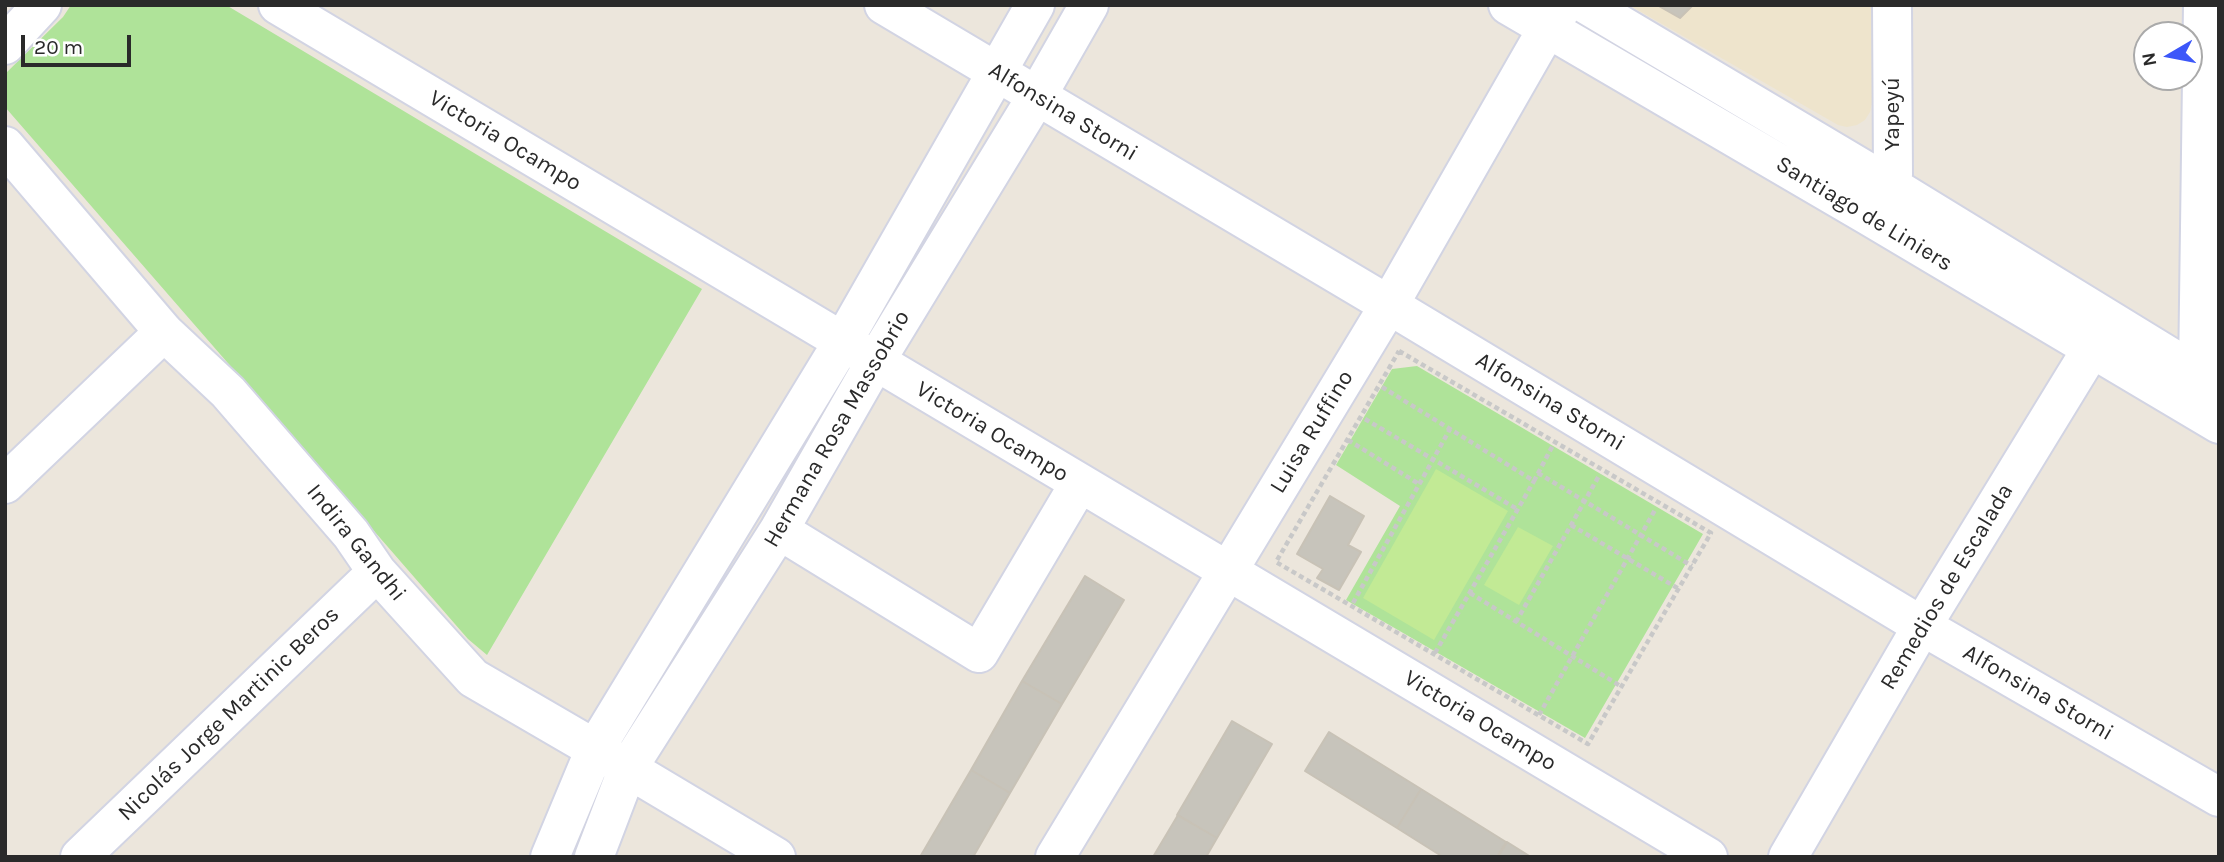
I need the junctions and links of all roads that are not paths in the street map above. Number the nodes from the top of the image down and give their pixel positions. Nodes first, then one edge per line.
1 (42, 5) edge
2 (278, 5) edge
3 (884, 5) edge
4 (1035, 5) edge
5 (1089, 5) edge
6 (1508, 5) edge
7 (1587, 5) edge
8 (1892, 5) edge
9 (2203, 5) edge
10 (1555, 17) edge
11 (5, 46) edge
12 (996, 72) junction
13 (1037, 96) junction
14 (5, 146) edge
15 (1878, 200) junction
16 (1388, 305) junction
17 (164, 332) junction
18 (2100, 334) junction
19 (842, 343) junction
20 (875, 362) junction
21 (2204, 384) edge
22 (2219, 424) edge
23 (5, 484) edge
24 (1079, 484) junction
25 (779, 530) junction
26 (377, 572) junction
27 (1228, 572) junction
28 (1922, 626) junction
29 (595, 749) junction
30 (628, 768) junction
31 (2219, 797) edge
32 (80, 857) edge
33 (550, 857) edge
34 (594, 857) edge
35 (776, 857) edge
36 (1055, 857) edge
37 (1708, 857) edge
38 (1788, 857) edge

1 - 11 street
2 - 19 street, Victoria Ocampo
3 - 12 street, Alfonsina Storni
4 - 12 street, Hermana Rosa Massobrio
5 - 13 street, Hermana Rosa Massobrio
6 - 10 street, Santiago de Liniers
7 - 15 street, Santiago de Liniers
8 - 15 street, Yapeyú
9 - 21 street
10 - 15 street, Santiago de Liniers
10 - 16 street, Luisa Ruffino
12 - 13 street, Alfonsina Storni
12 - 19 street, Hermana Rosa Massobrio
13 - 16 street, Alfonsina Storni
13 - 20 street, Hermana Rosa Massobrio
14 - 17 street, Indira Gandhi
15 - 18 street, Santiago de Liniers
16 - 27 street, Luisa Ruffino
16 - 28 street, Alfonsina Storni
17 - 23 street
17 - 26 street, Indira Gandhi
18 - 21 street, Santiago de Liniers
18 - 28 street, Remedios de Escalada
19 - 20 street, Victoria Ocampo
19 - 29 street, Hermana Rosa Massobrio
20 - 24 street, Victoria Ocampo
20 - 25 street, Hermana Rosa Massobrio
21 - 22 street, Santiago de Liniers
24 - 25 street
24 - 27 street, Victoria Ocampo
25 - 30 street, Hermana Rosa Massobrio
26 - 29 street, Indira Gandhi
26 - 32 street, Nicolás Jorge Martinic Beros
27 - 36 street, Luisa Ruffino
27 - 37 street, Victoria Ocampo
28 - 31 street, Alfonsina Storni
28 - 38 street, Remedios de Escalada
29 - 30 street, Indira Gandhi
29 - 33 street, Hermana Rosa Massobrio
30 - 34 street, Hermana Rosa Massobrio
30 - 35 street, Indira Gandhi

